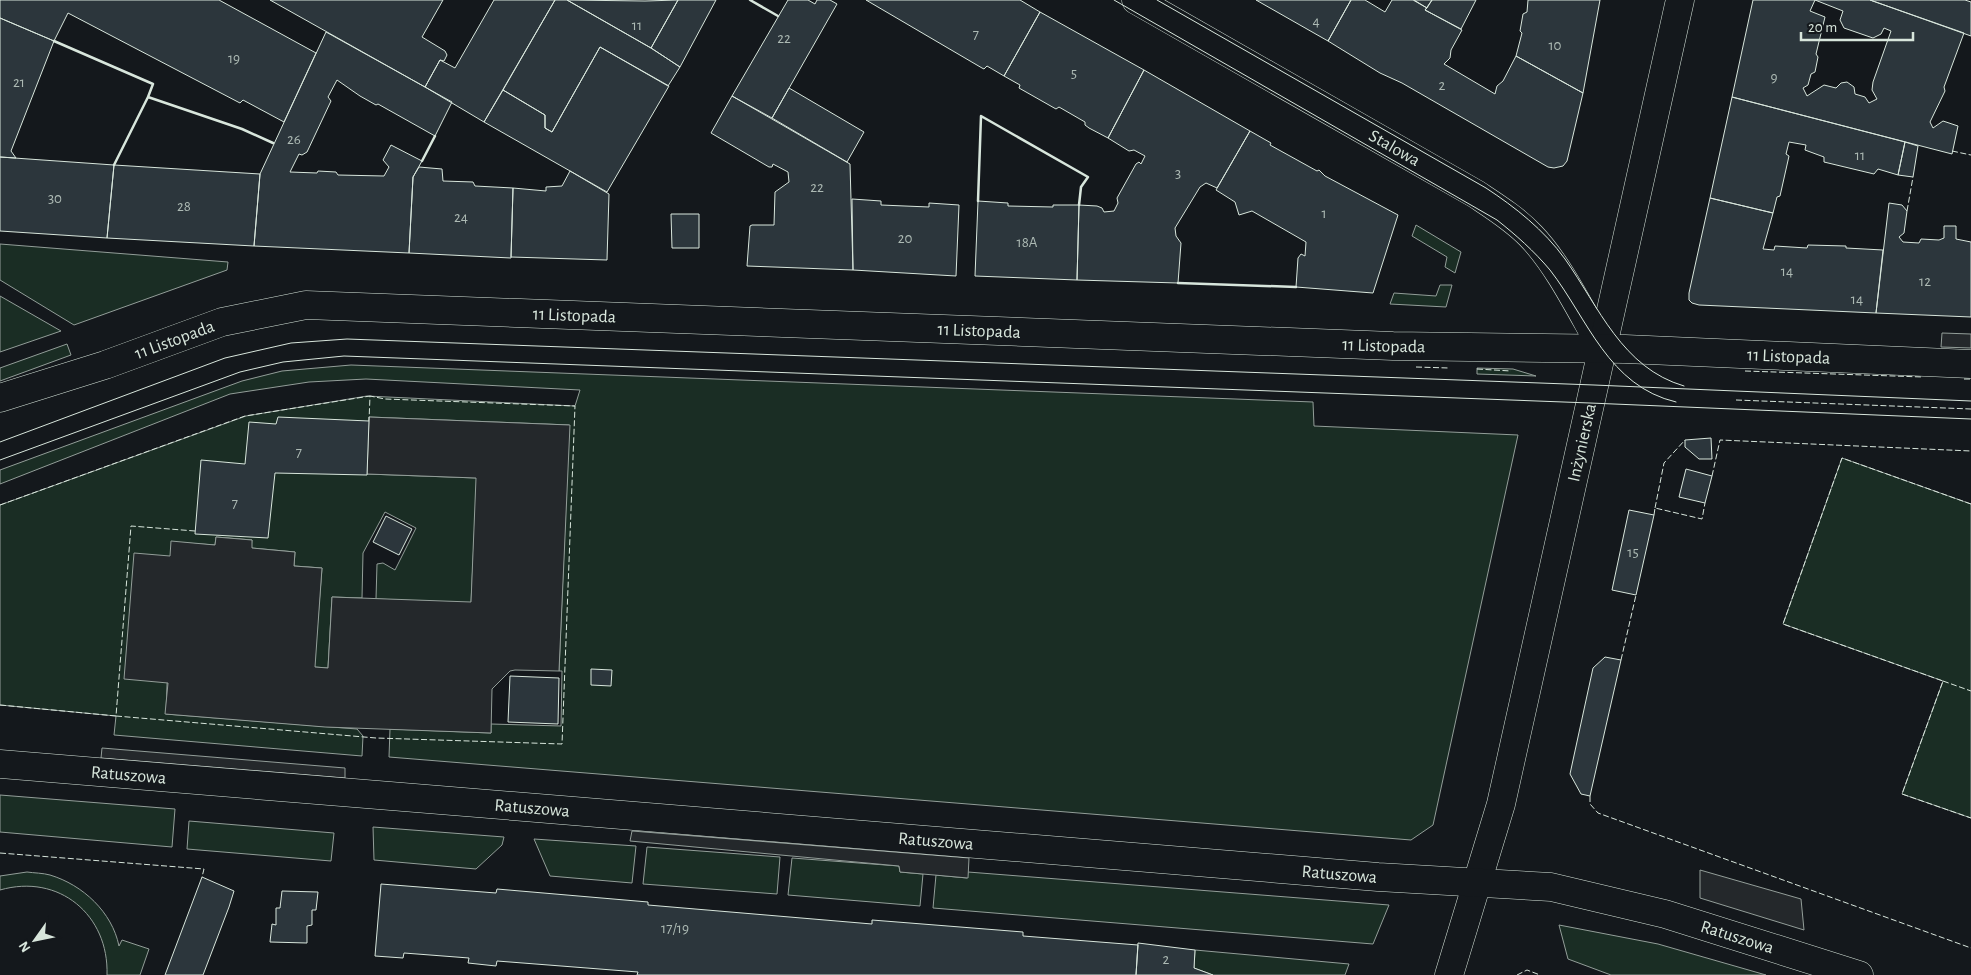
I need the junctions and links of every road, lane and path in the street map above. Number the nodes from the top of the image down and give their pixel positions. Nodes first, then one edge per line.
1 (1136, 0) edge
2 (1680, 0) edge
3 (1603, 348) junction
4 (1971, 364) edge
5 (0, 398) edge
6 (0, 764) edge
7 (1478, 883) junction
8 (1449, 975) edge
9 (1859, 975) edge

1 - 3 street, Stalowa
2 - 3 street, Inżynierska
3 - 4 street, 11 Listopada
3 - 5 street, 11 Listopada
3 - 7 street, Inżynierska
6 - 7 street, Ratuszowa
7 - 8 street, Inżynierska
7 - 9 street, Ratuszowa

